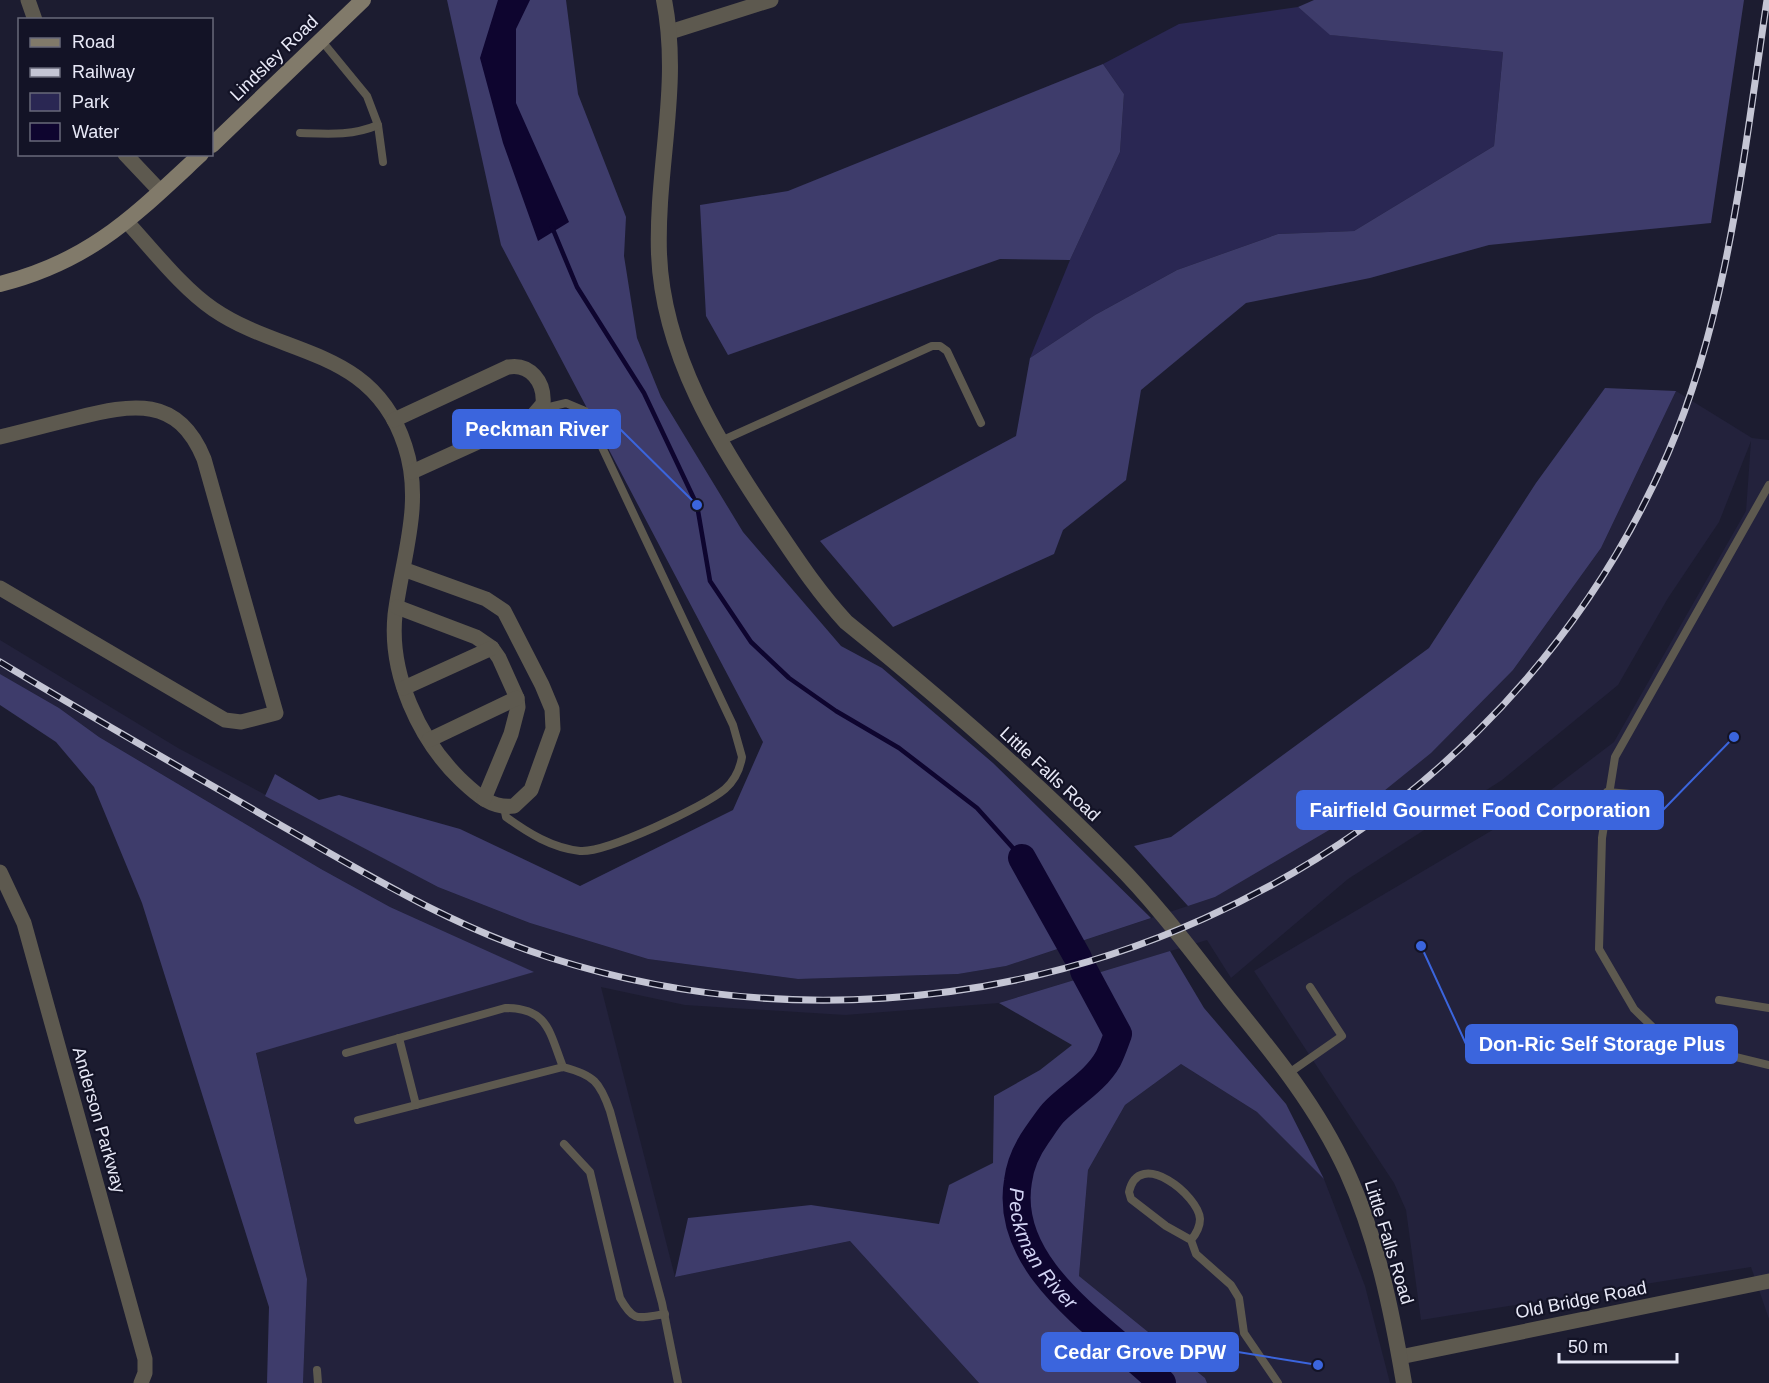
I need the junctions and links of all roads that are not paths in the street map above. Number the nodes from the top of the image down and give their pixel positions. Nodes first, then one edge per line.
1 (28, 0) edge
2 (363, 0) edge
3 (664, 0) edge
4 (771, 0) edge
5 (34, 18) edge
6 (670, 32) junction
7 (321, 40) junction
8 (378, 125) junction
9 (300, 132) dead end
10 (213, 144) edge
11 (127, 156) edge
12 (199, 156) edge
13 (383, 162) dead end
14 (160, 191) junction
15 (127, 222) junction
16 (0, 284) edge
17 (541, 409) junction
18 (394, 420) junction
19 (981, 423) dead end
20 (0, 437) edge
21 (720, 442) junction
22 (412, 472) junction
23 (1769, 485) edge
24 (403, 569) junction
25 (0, 588) edge
26 (397, 607) junction
27 (492, 648) junction
28 (404, 688) junction
29 (517, 698) junction
30 (429, 740) junction
31 (1607, 792) junction
32 (1654, 796) dead end
33 (484, 799) junction
34 (504, 807) junction
35 (0, 872) edge
36 (1310, 987) dead end
37 (1719, 1000) dead end
38 (1769, 1008) edge
39 (399, 1038) junction
40 (346, 1053) dead end
41 (1769, 1065) edge
42 (563, 1067) junction
43 (1289, 1073) junction
44 (416, 1105) junction
45 (358, 1120) dead end
46 (564, 1144) dead end
47 (1191, 1240) junction
48 (1769, 1281) edge
49 (664, 1314) junction
50 (1400, 1357) junction
51 (317, 1370) dead end
52 (141, 1383) edge
53 (318, 1383) edge
54 (678, 1383) edge
55 (1278, 1383) edge
56 (1404, 1383) edge

1 - 5 street
2 - 7 main road, Lindsley Road
3 - 6 street, Little Falls Road
4 - 6 street
6 - 21 street, Little Falls Road
7 - 8 lane
7 - 10 main road, Lindsley Road
8 - 9 lane
8 - 13 lane
11 - 14 street
12 - 14 main road
14 - 15 main road
15 - 16 main road
15 - 18 street
17 - 18 street
17 - 22 street
17 - 34 lane
18 - 22 street
19 - 21 lane
20 - 25 street
21 - 43 street, Little Falls Road
22 - 24 street
23 - 31 lane
24 - 26 street
24 - 34 street
26 - 27 street
26 - 28 street
27 - 28 street
27 - 29 street
28 - 30 street
29 - 30 street
29 - 33 street
30 - 33 street
31 - 32 lane
31 - 41 lane
33 - 34 street
35 - 52 street, Anderson Parkway
36 - 43 lane
37 - 38 lane
39 - 40 lane
39 - 42 lane
39 - 44 lane
42 - 44 lane
42 - 49 lane
43 - 50 street, Little Falls Road
44 - 45 lane
46 - 49 lane
47 - 47 lane
47 - 55 lane
48 - 50 street, Old Bridge Road
49 - 54 lane
50 - 56 street, Little Falls Road
51 - 53 lane

